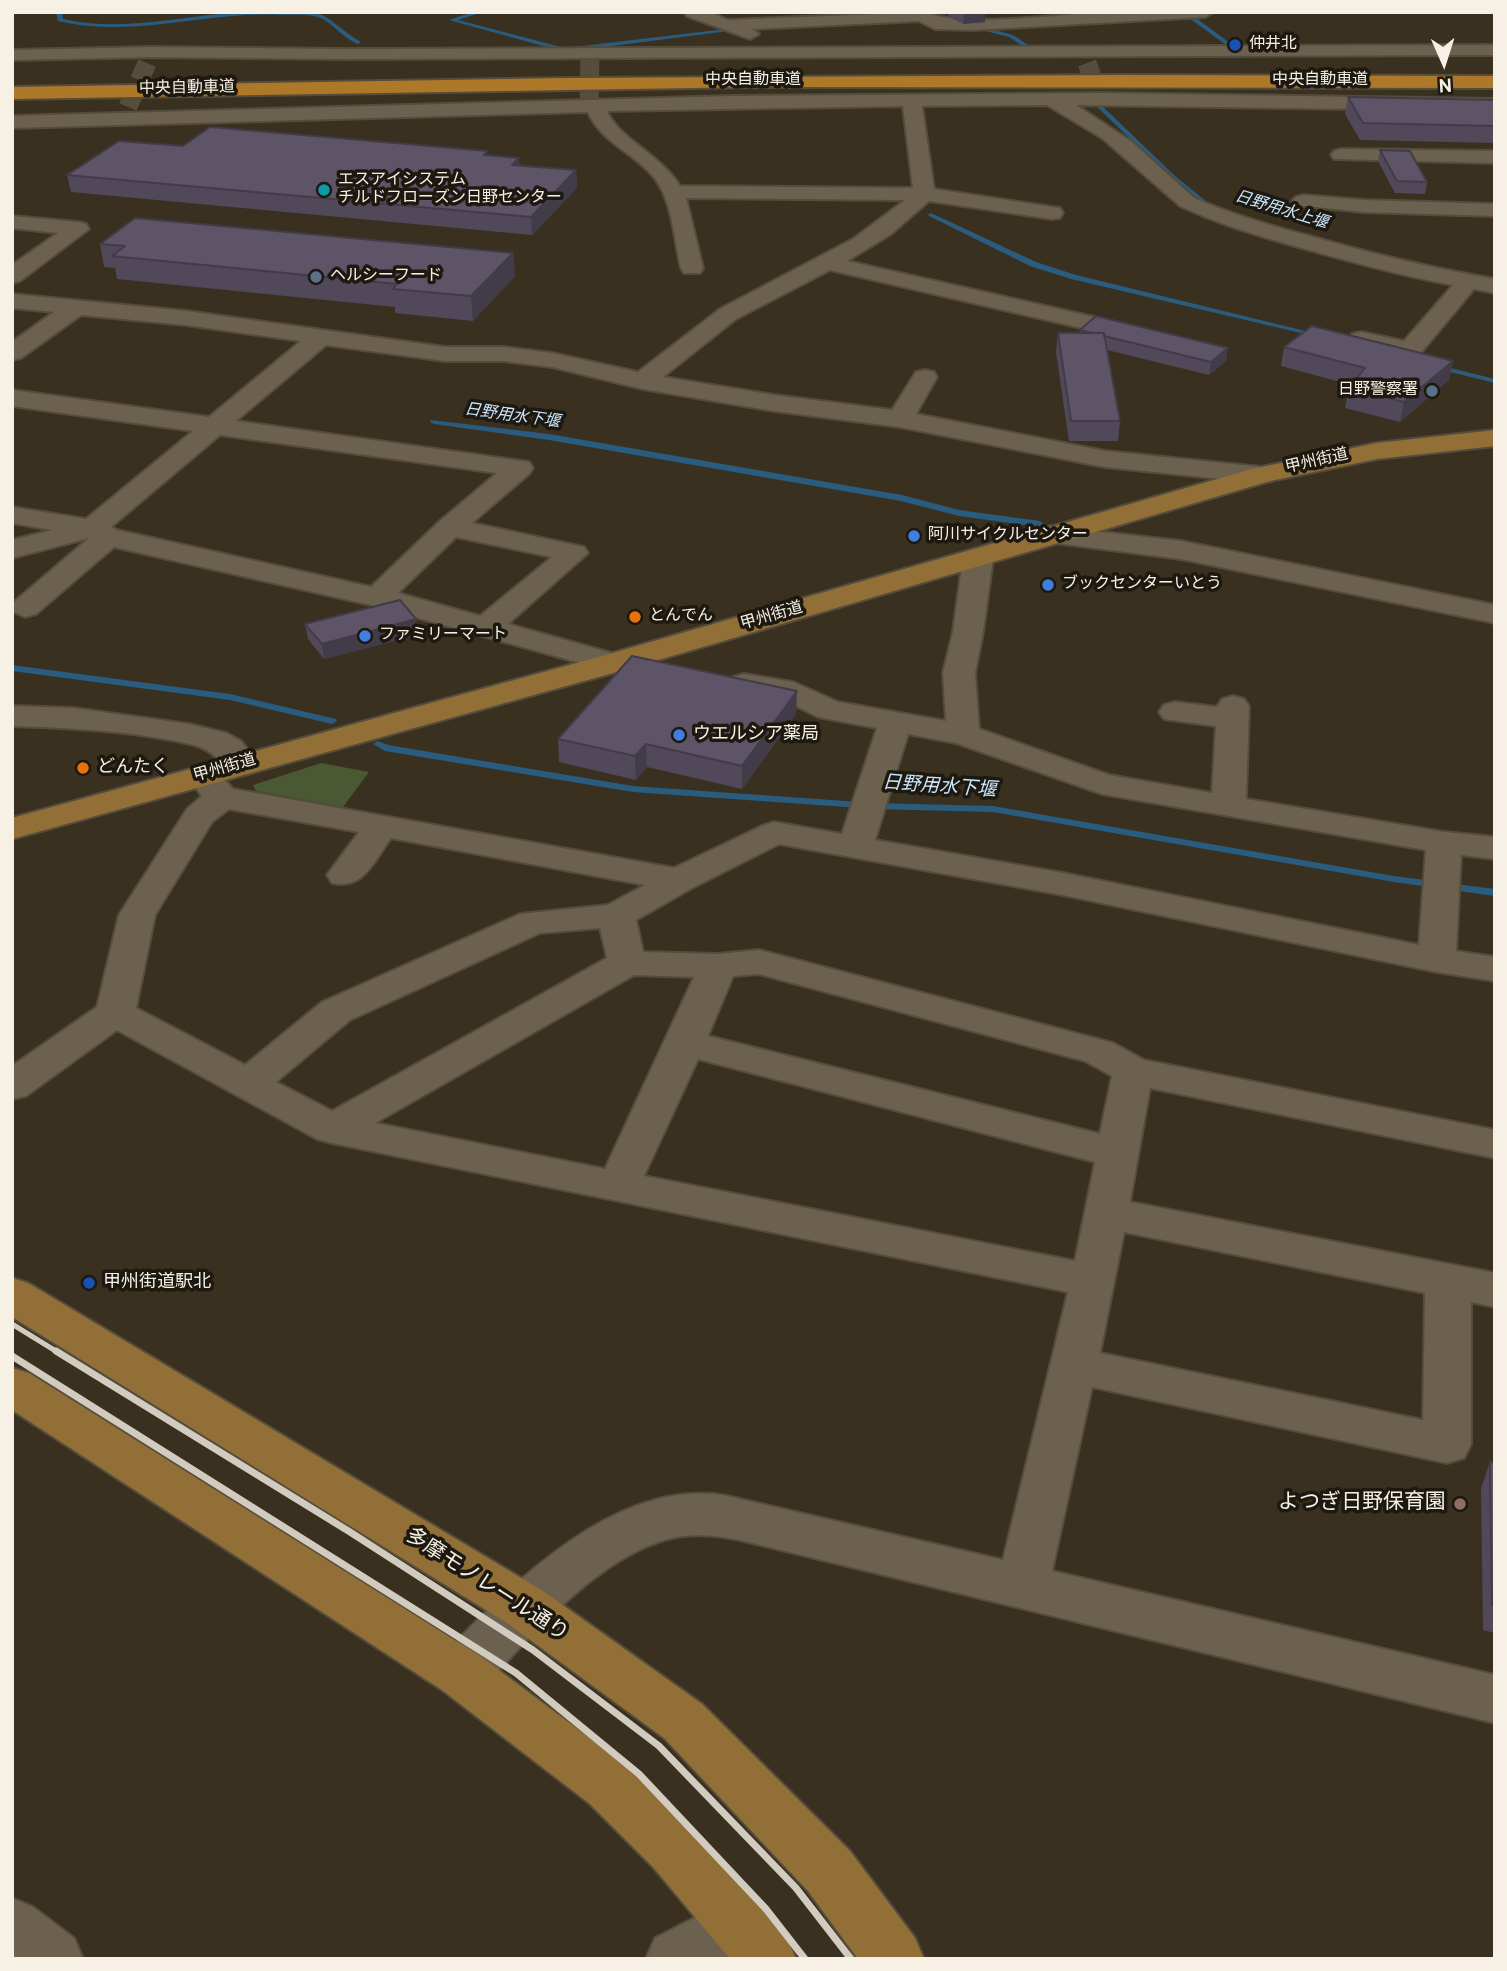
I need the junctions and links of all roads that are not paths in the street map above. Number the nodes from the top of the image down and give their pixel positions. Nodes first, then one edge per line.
1 (693, 12) edge
2 (1205, 12) edge
3 (1162, 13) edge
4 (725, 25) junction
5 (1495, 50) edge
6 (803, 52) junction
7 (12, 55) edge
8 (1495, 72) edge
9 (12, 82) edge
10 (1495, 82) edge
11 (12, 93) edge
12 (1050, 99) junction
13 (912, 101) junction
14 (1318, 102) junction
15 (1495, 104) edge
16 (595, 106) junction
17 (12, 122) edge
18 (1341, 155) junction
19 (1495, 157) edge
20 (673, 192) junction
21 (924, 194) junction
22 (1303, 201) dead end
23 (1363, 206) junction
24 (1495, 210) edge
25 (1052, 213) dead end
26 (12, 222) edge
27 (828, 263) junction
28 (692, 268) dead end
29 (12, 276) edge
30 (1469, 281) junction
31 (1495, 286) edge
32 (12, 301) edge
33 (75, 308) junction
34 (1086, 322) edge
35 (1334, 333) edge
36 (322, 336) junction
37 (12, 353) edge
38 (925, 377) dead end
39 (643, 381) junction
40 (12, 398) edge
41 (900, 419) junction
42 (212, 427) junction
43 (1495, 438) edge
44 (1262, 475) junction
45 (12, 515) edge
46 (450, 527) junction
47 (100, 533) junction
48 (1050, 536) junction
49 (12, 550) edge
50 (978, 558) junction
51 (377, 597) junction
52 (25, 608) dead end
53 (1495, 614) edge
54 (485, 628) junction
55 (613, 663) junction
56 (1175, 712) dead end
57 (12, 716) edge
58 (895, 724) junction
59 (963, 734) junction
60 (242, 764) junction
61 (212, 786) junction
62 (1228, 804) junction
63 (865, 819) junction
64 (382, 826) junction
65 (12, 829) edge
66 (1495, 848) edge
67 (1443, 871) junction
68 (345, 875) dead end
69 (679, 880) junction
70 (616, 916) junction
71 (1437, 960) junction
72 (627, 962) junction
73 (718, 966) junction
74 (1495, 969) edge
75 (115, 1013) junction
76 (685, 1043) junction
77 (1133, 1070) junction
78 (247, 1085) junction
79 (12, 1086) edge
80 (332, 1129) junction
81 (1495, 1144) edge
82 (1117, 1153) junction
83 (619, 1185) junction
84 (1106, 1213) junction
85 (1448, 1280) junction
86 (1093, 1281) junction
87 (1495, 1290) edge
88 (12, 1295) edge
89 (1073, 1365) junction
90 (12, 1386) edge
91 (1021, 1588) junction
92 (524, 1606) junction
93 (461, 1673) junction
94 (1495, 1699) edge
95 (12, 1927) edge
96 (753, 1941) edge
97 (52, 1959) edge
98 (676, 1959) edge
99 (894, 1959) edge

1 - 4 street
2 - 3 street
3 - 4 street
4 - 6 street
5 - 6 street
6 - 7 street
8 - 9 highway, 中央自動車道
10 - 11 highway, 中央自動車道
12 - 13 street
12 - 14 street
12 - 30 street
13 - 16 street
13 - 21 street
14 - 15 street
14 - 18 street
16 - 17 street
16 - 20 street
18 - 19 street
18 - 23 street
20 - 21 street
20 - 28 street
21 - 25 street
21 - 27 street
22 - 23 street
23 - 24 street
26 - 29 street
27 - 34 street
27 - 39 street
30 - 31 street
30 - 35 street
32 - 33 street
33 - 36 street
33 - 37 street
36 - 39 street
36 - 42 street
38 - 41 street
39 - 41 street
40 - 42 street
41 - 44 street
42 - 46 street
42 - 47 street
43 - 44 main road, 甲州街道
44 - 48 main road, 甲州街道
45 - 47 street
46 - 51 street
46 - 54 street
47 - 49 street
47 - 51 street
47 - 52 street
48 - 50 main road, 甲州街道
48 - 53 street
50 - 55 main road, 甲州街道
50 - 59 street
51 - 54 street
54 - 55 street
55 - 58 street
55 - 60 main road, 甲州街道
56 - 62 street
57 - 60 street
58 - 59 street
58 - 63 street
59 - 62 street
60 - 61 main road, 甲州街道
61 - 64 street
61 - 65 main road, 甲州街道
61 - 75 street
62 - 67 street
63 - 69 street
63 - 71 street
64 - 68 street
64 - 69 street
66 - 67 street
67 - 71 street
69 - 70 street
70 - 72 street
70 - 78 street
71 - 74 street
72 - 73 street
72 - 80 street
73 - 76 street
73 - 77 street
75 - 78 street
75 - 79 street
76 - 82 street
76 - 83 street
77 - 81 street
77 - 82 street
78 - 80 street
80 - 83 street
82 - 84 street
83 - 86 street
84 - 85 street
84 - 86 street
85 - 87 street
85 - 89 street
86 - 89 street
88 - 92 main road, 多摩モノレール通り
89 - 91 street
90 - 93 main road
91 - 92 street
91 - 94 street
92 - 93 street
92 - 99 main road, 多摩モノレール通り
93 - 96 main road
95 - 97 street
96 - 98 street

